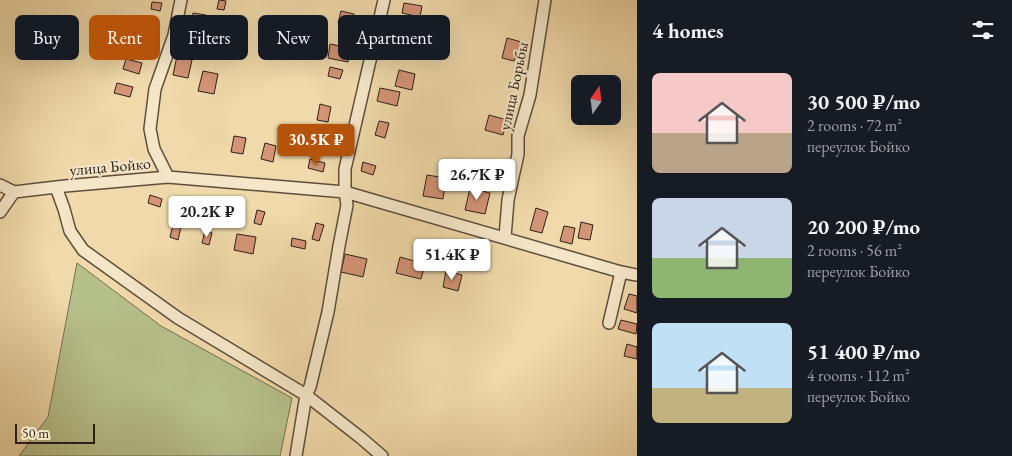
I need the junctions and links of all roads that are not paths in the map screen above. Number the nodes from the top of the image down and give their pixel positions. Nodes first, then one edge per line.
1 (181, 0) edge
2 (384, 0) edge
3 (546, 0) edge
4 (168, 177) junction
5 (0, 185) edge
6 (56, 188) junction
7 (14, 192) junction
8 (345, 192) junction
9 (0, 212) edge
10 (505, 238) junction
11 (621, 272) junction
12 (637, 275) edge
13 (609, 322) dead end
14 (306, 395) junction
15 (296, 456) edge
16 (382, 456) edge

1 - 4 street, улица Бойко
2 - 8 street
3 - 10 street, улица Борьбы
4 - 6 street, улица Бойко
4 - 8 street
5 - 7 street
6 - 7 street, улица Бойко
6 - 14 street
7 - 9 street
8 - 10 street
8 - 14 street
10 - 11 street
11 - 12 street
11 - 13 street
14 - 15 street
14 - 16 street

